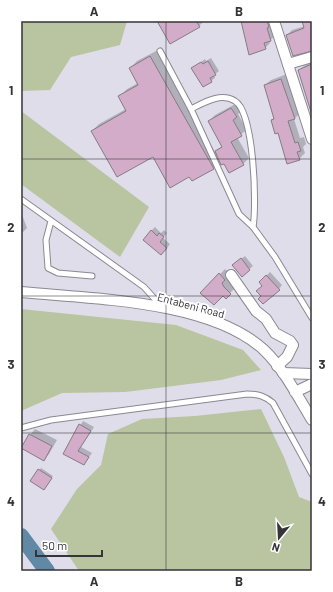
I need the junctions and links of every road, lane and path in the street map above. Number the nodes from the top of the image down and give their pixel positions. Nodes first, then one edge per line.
1 (274, 21) edge
2 (160, 51) dead end
3 (312, 57) edge
4 (288, 64) junction
5 (191, 109) junction
6 (312, 139) edge
7 (21, 199) edge
8 (51, 221) junction
9 (253, 226) junction
10 (231, 275) dead end
11 (92, 276) dead end
12 (21, 292) edge
13 (163, 308) junction
14 (312, 318) edge
15 (280, 370) junction
16 (312, 374) edge
17 (312, 384) edge
18 (295, 392) junction
19 (312, 420) edge
20 (21, 428) edge
21 (312, 474) edge

1 - 4 street
2 - 5 lane
3 - 4 street
4 - 6 street
5 - 9 lane
5 - 9 lane
7 - 8 lane
8 - 11 lane
8 - 13 lane
9 - 14 lane
10 - 15 street
12 - 13 street, Entabeni Road
13 - 15 street, Entabeni Road
15 - 16 street
15 - 18 street, Entabeni Road
17 - 18 street
18 - 19 street, Entabeni Road
20 - 21 lane

